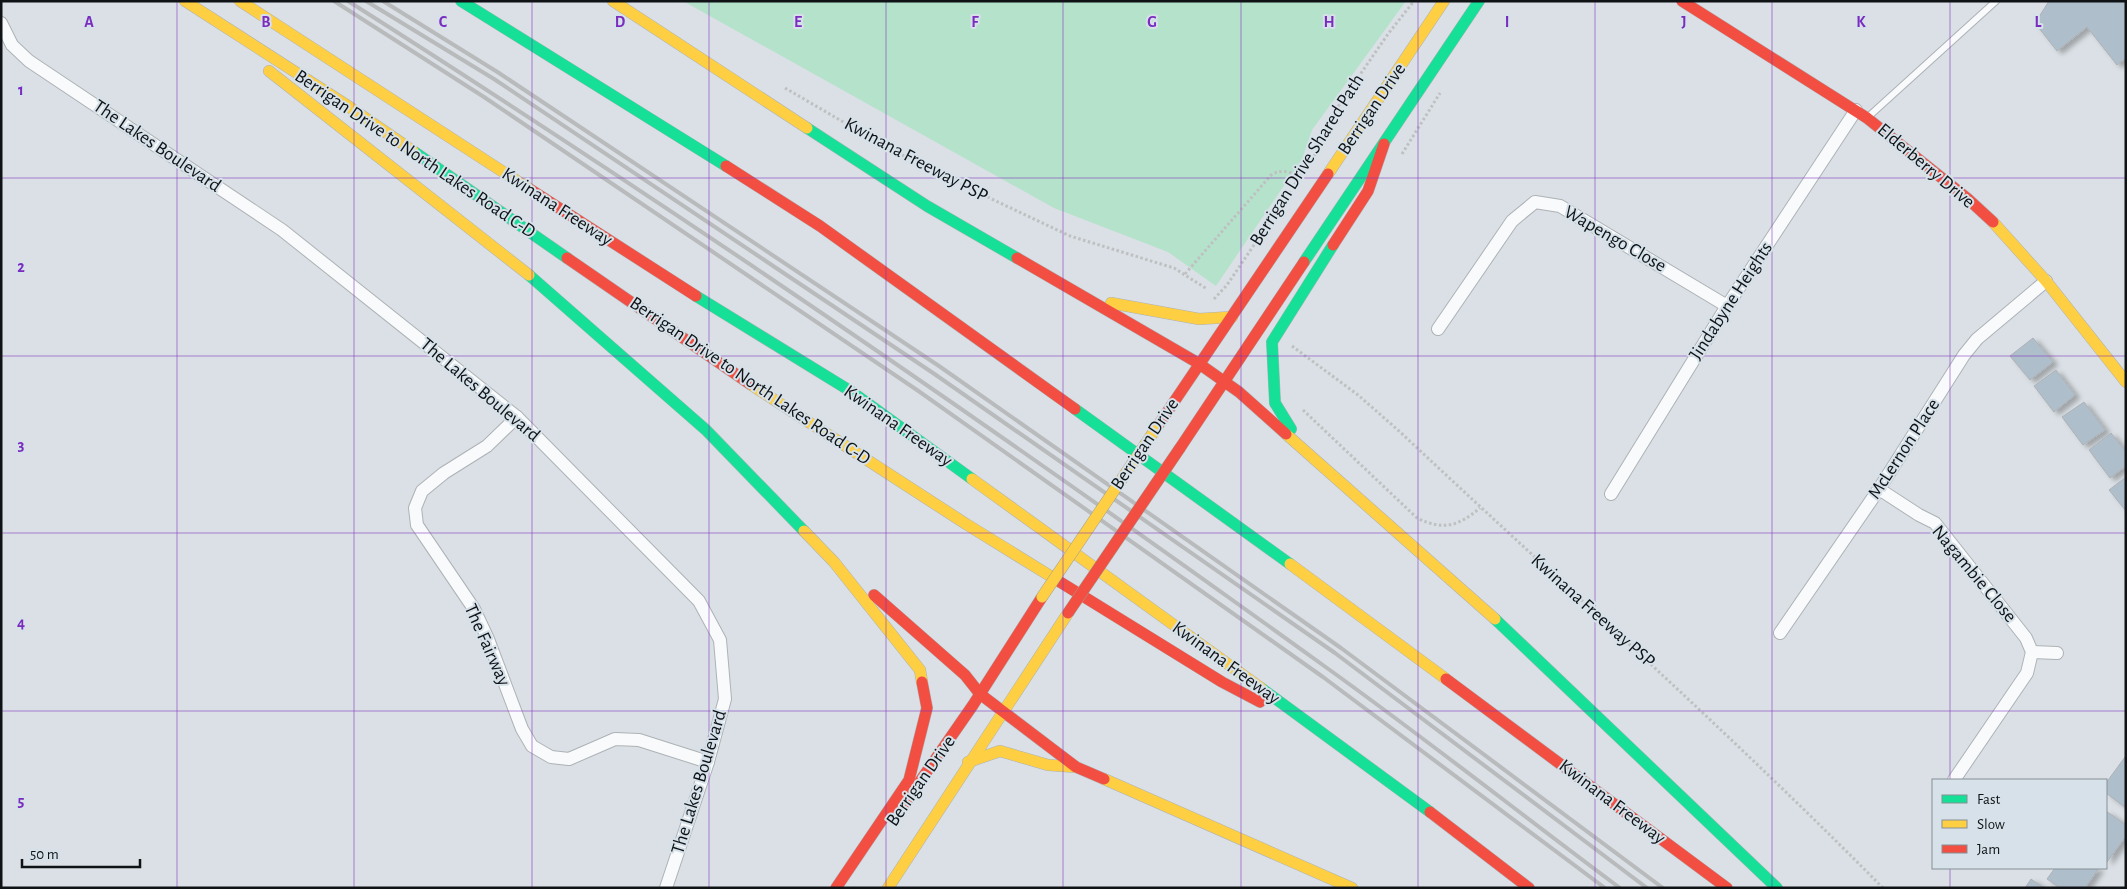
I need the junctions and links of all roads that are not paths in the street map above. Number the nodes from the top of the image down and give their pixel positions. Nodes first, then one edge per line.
1 (185, 1) edge
2 (240, 1) edge
3 (460, 1) edge
4 (613, 1) edge
5 (1444, 1) edge
6 (1479, 1) edge
7 (1682, 1) edge
8 (1996, 1) edge
9 (173, 6) dead end
10 (1, 24) edge
11 (240, 50) dead end
12 (256, 61) dead end
13 (637, 96) dead end
14 (1856, 110) junction
15 (1867, 118) junction
16 (686, 140) junction
17 (1384, 144) junction
18 (2046, 280) junction
19 (1087, 298) junction
20 (1727, 306) junction
21 (1232, 317) junction
22 (1438, 329) dead end
23 (1198, 362) junction
24 (1224, 382) junction
25 (2126, 382) edge
26 (517, 417) junction
27 (1302, 448) junction
28 (1879, 489) junction
29 (1611, 494) dead end
30 (834, 562) junction
31 (1780, 633) dead end
32 (2032, 652) junction
33 (2057, 653) dead end
34 (980, 694) junction
35 (1003, 713) junction
36 (1330, 738) junction
37 (708, 762) junction
38 (968, 762) junction
39 (1076, 767) junction
40 (1955, 779) edge
41 (666, 888) edge
42 (836, 888) edge
43 (847, 888) edge
44 (888, 888) edge
45 (1352, 888) edge
46 (1529, 888) edge
47 (1728, 888) edge
48 (1777, 888) edge

1 - 36 main road, Berrigan Drive to North Lakes Road C-D
2 - 36 main road, Kwinana Freeway
3 - 16 main road, Kwinana Freeway
4 - 19 main road
5 - 21 main road, Berrigan Drive
6 - 17 main road, Berrigan Drive
7 - 14 main road, Elderberry Drive
8 - 15 lane
9 - 11 main road
10 - 26 street, The Lakes Boulevard
12 - 30 main road
13 - 16 main road
14 - 15 main road, Elderberry Drive
14 - 20 street, Jindabyne Heights
15 - 18 main road, Elderberry Drive
16 - 47 main road, Kwinana Freeway
17 - 24 main road, Berrigan Drive
17 - 27 main road
18 - 25 main road, Elderberry Drive
18 - 28 street, McLernon Place
19 - 21 main road
19 - 23 main road
20 - 22 street, Wapengo Close
20 - 29 street, Jindabyne Heights
21 - 23 main road, Berrigan Drive
23 - 24 main road
23 - 34 main road, Berrigan Drive, bridge
24 - 27 main road
24 - 35 main road, Berrigan Drive, bridge
26 - 37 street, The Lakes Boulevard
26 - 37 street, The Fairway
27 - 48 main road
28 - 31 street, McLernon Place
28 - 32 street, Nagambie Close
30 - 34 main road
30 - 42 main road
32 - 33 street
32 - 40 street
34 - 35 main road
34 - 43 main road, Berrigan Drive
35 - 38 main road, Berrigan Drive
35 - 39 main road
36 - 46 main road, Kwinana Freeway
37 - 41 street, The Lakes Boulevard
38 - 39 main road
38 - 44 main road, Berrigan Drive
39 - 45 main road

